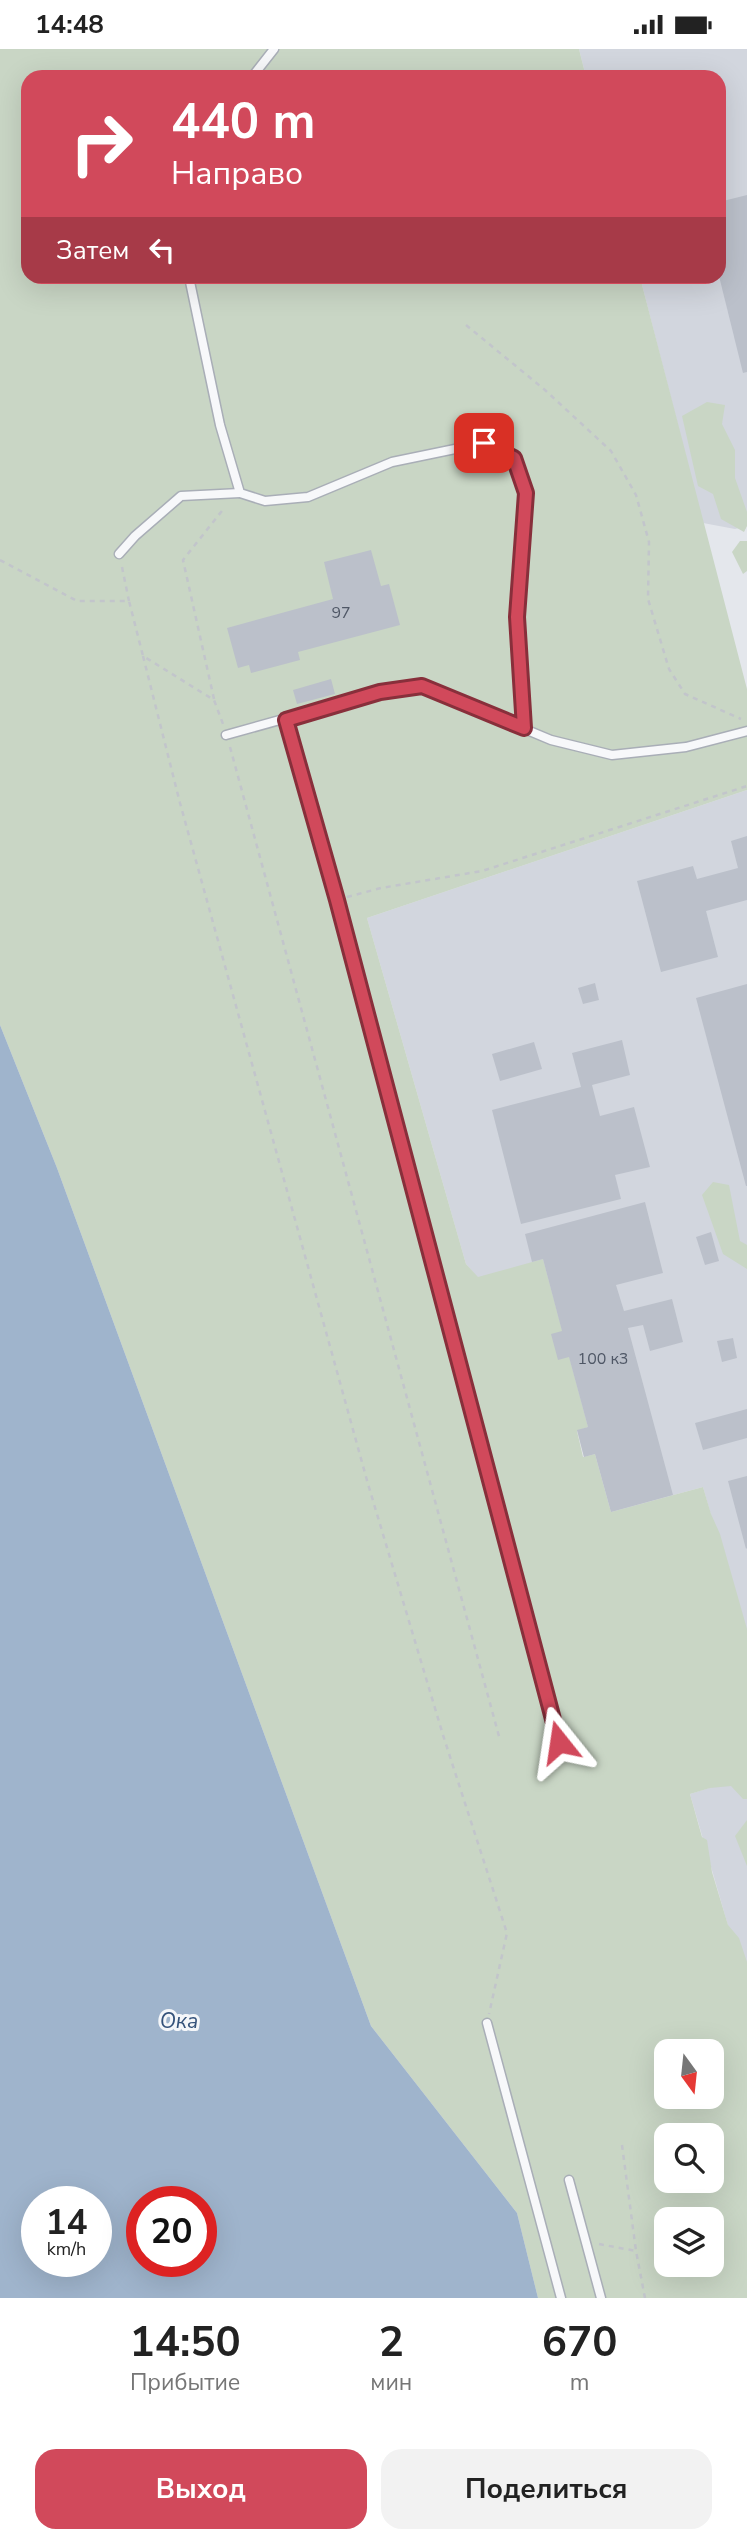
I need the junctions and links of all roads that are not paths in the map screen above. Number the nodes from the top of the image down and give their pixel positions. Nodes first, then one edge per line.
1 (274, 49) edge
2 (258, 70) edge
3 (190, 284) edge
4 (240, 493) junction
5 (119, 554) road end
6 (286, 720) junction
7 (524, 728) junction
8 (747, 731) edge
9 (226, 735) road end
10 (559, 1742) dead end
11 (487, 2023) road end
12 (569, 2180) dead end
13 (561, 2298) edge
14 (601, 2298) edge

1 - 2 lane
3 - 4 lane
4 - 5 lane
4 - 7 lane
6 - 7 lane
6 - 9 lane
6 - 10 lane
7 - 8 lane
11 - 13 lane
12 - 14 lane

